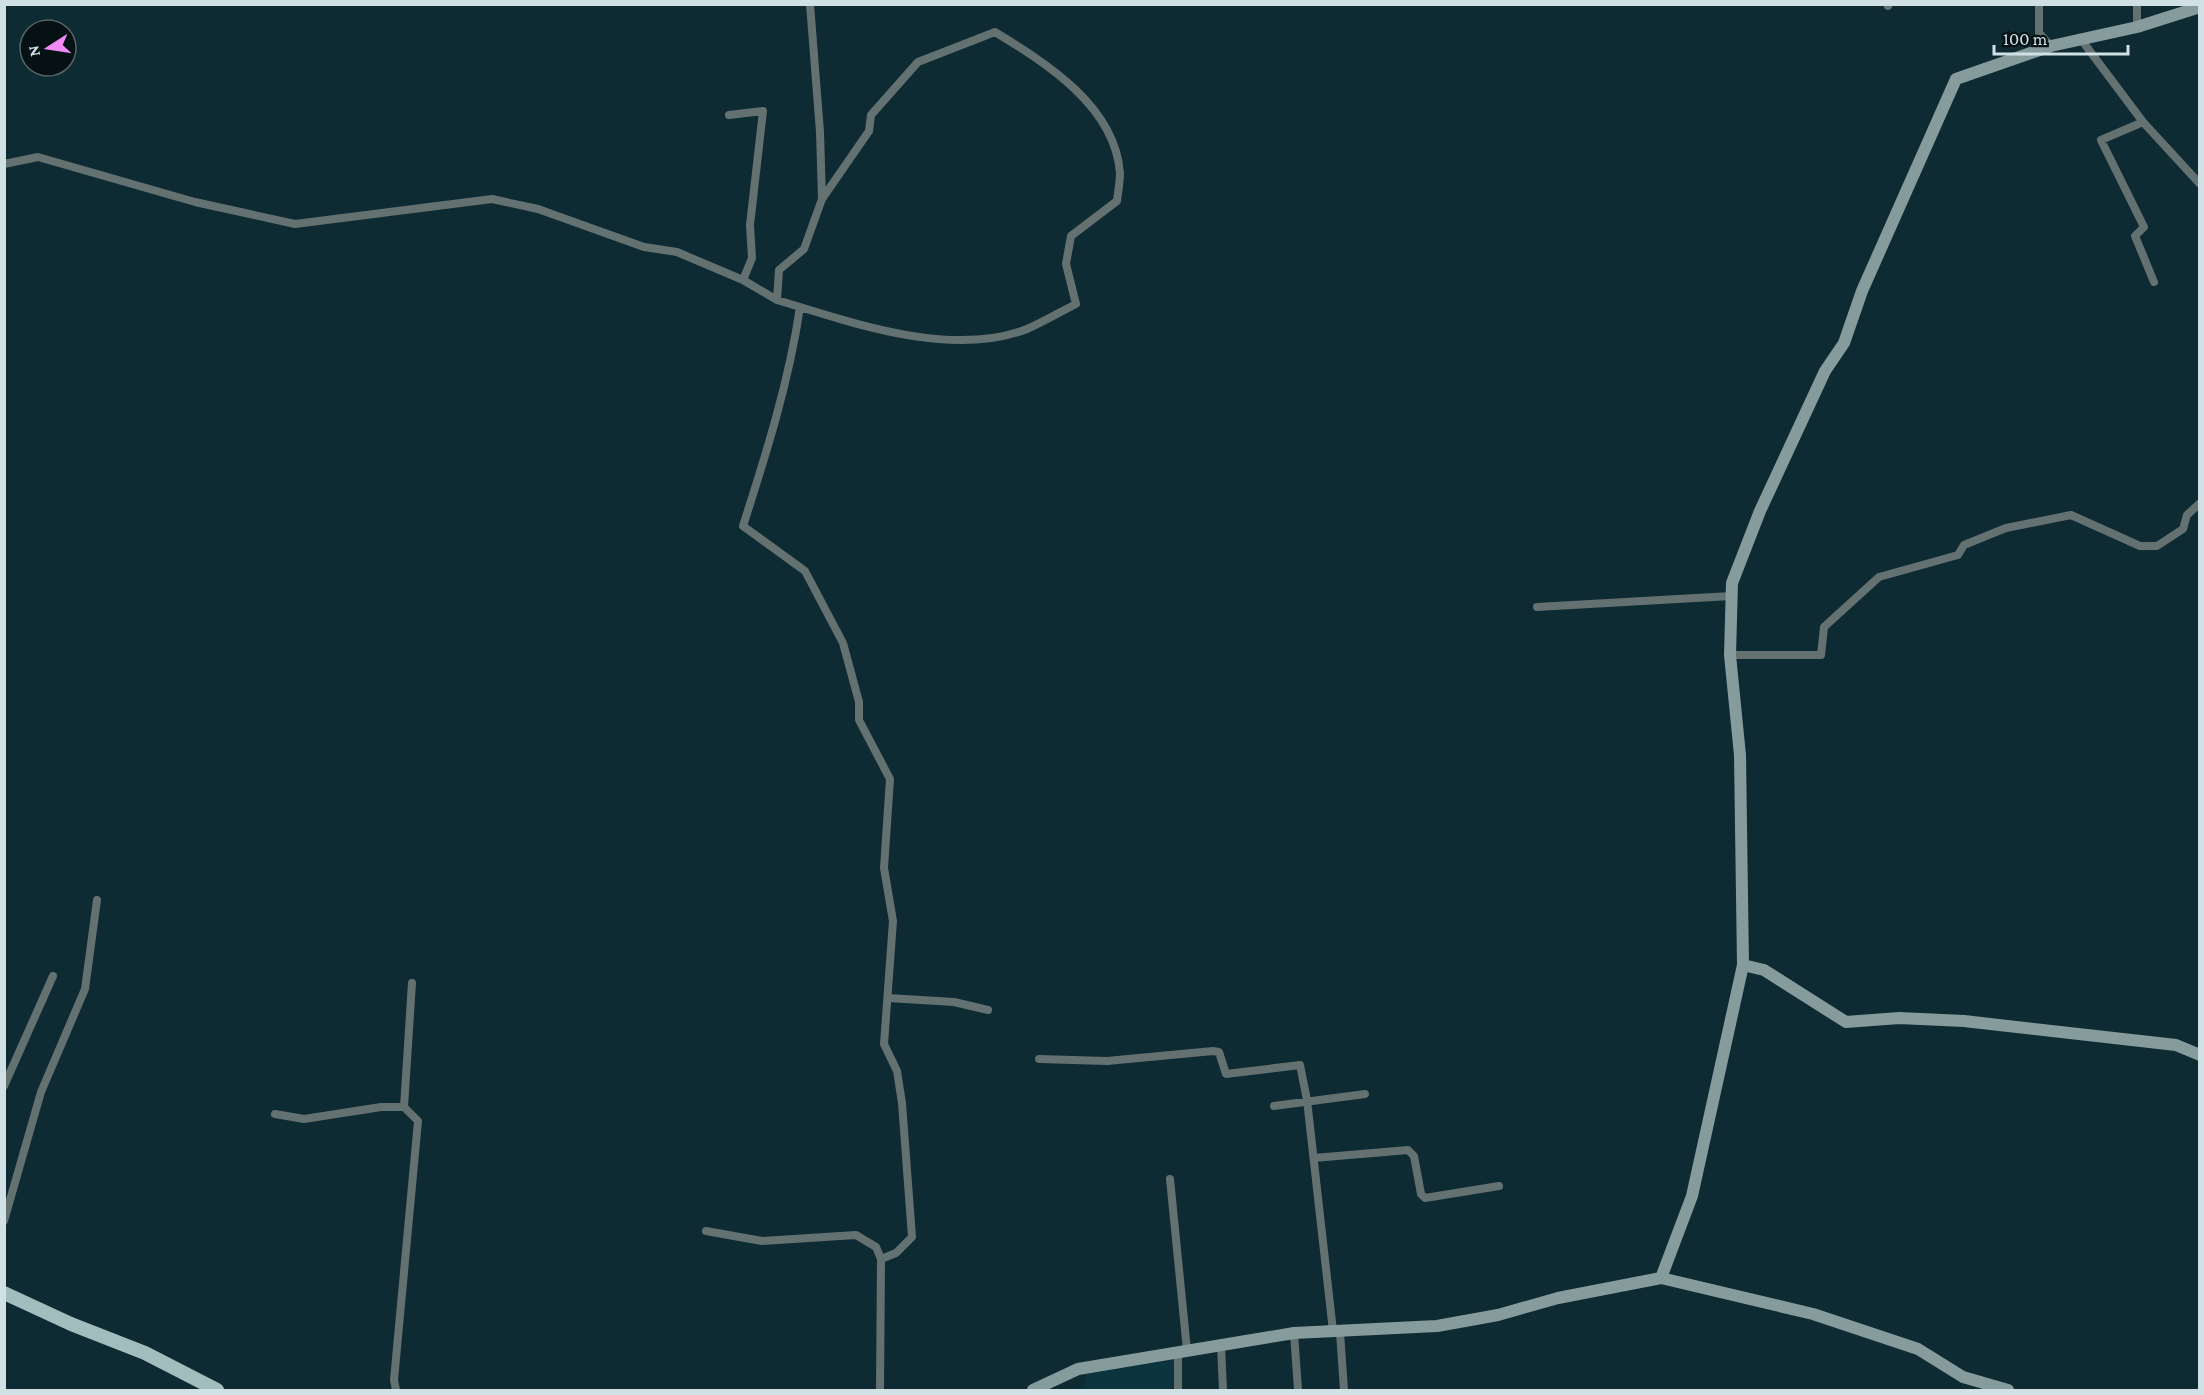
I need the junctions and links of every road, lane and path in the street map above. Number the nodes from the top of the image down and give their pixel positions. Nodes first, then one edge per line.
1 (810, 4) edge
2 (2039, 4) edge
3 (2137, 4) edge
4 (2199, 7) edge
5 (2137, 27) junction
6 (2080, 38) junction
7 (2051, 46) junction
8 (729, 115) dead end
9 (2144, 122) junction
10 (4, 164) edge
11 (2199, 184) edge
12 (822, 199) junction
13 (743, 280) junction
14 (2154, 282) dead end
15 (777, 300) junction
16 (800, 308) junction
17 (2199, 503) edge
18 (1731, 596) junction
19 (1537, 607) dead end
20 (1730, 655) junction
21 (97, 900) dead end
22 (1743, 965) junction
23 (53, 976) dead end
24 (412, 983) dead end
25 (888, 998) junction
26 (988, 1010) dead end
27 (2199, 1055) edge
28 (1039, 1059) dead end
29 (4, 1086) edge
30 (1365, 1094) dead end
31 (1307, 1100) junction
32 (1274, 1106) dead end
33 (404, 1107) junction
34 (274, 1114) dead end
35 (1314, 1158) junction
36 (1170, 1179) dead end
37 (1498, 1186) dead end
38 (4, 1221) edge
39 (706, 1231) dead end
40 (881, 1259) junction
41 (1661, 1278) junction
42 (4, 1293) edge
43 (1337, 1332) junction
44 (1294, 1333) junction
45 (1221, 1345) junction
46 (1182, 1351) junction
47 (217, 1390) edge
48 (396, 1390) edge
49 (880, 1390) edge
50 (1033, 1390) edge
51 (1178, 1390) edge
52 (1223, 1390) edge
53 (1298, 1390) edge
54 (1344, 1390) edge
55 (2008, 1390) edge

1 - 12 street
2 - 7 street
3 - 5 street
4 - 5 street
5 - 6 street
6 - 7 street
6 - 9 street
7 - 18 street
8 - 13 street
9 - 11 street
9 - 14 street
10 - 13 street
12 - 15 street
12 - 16 street
13 - 15 street
15 - 16 street
16 - 25 street
17 - 20 street
18 - 19 street
18 - 20 street
20 - 22 street
21 - 38 street
22 - 27 street
22 - 41 street
23 - 29 street
24 - 33 street
25 - 26 street
25 - 40 street
28 - 31 street
30 - 31 street
31 - 32 street
31 - 35 street
33 - 34 street
33 - 48 street
35 - 37 street
35 - 43 street
36 - 46 street
39 - 40 street
40 - 49 street
41 - 43 street
41 - 55 street
42 - 47 main road
43 - 44 street
43 - 54 street
44 - 45 street
44 - 53 street
45 - 46 street
45 - 52 street
46 - 50 street
46 - 51 street

